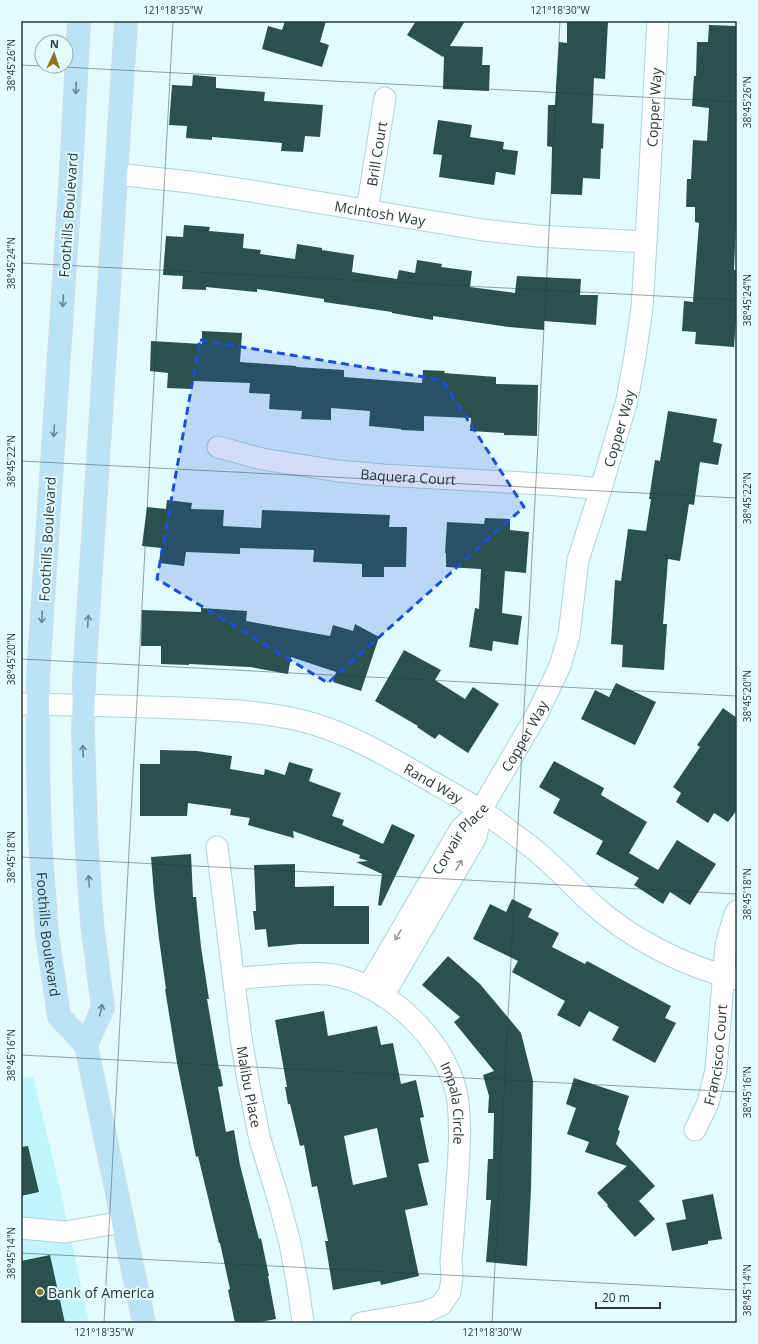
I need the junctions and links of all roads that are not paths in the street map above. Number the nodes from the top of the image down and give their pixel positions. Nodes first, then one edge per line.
1 (80, 21) edge
2 (126, 21) edge
3 (658, 21) edge
4 (385, 98) dead end
5 (116, 174) junction
6 (366, 210) junction
7 (646, 242) junction
8 (218, 447) dead end
9 (601, 489) junction
10 (30, 704) edge
11 (83, 705) junction
12 (481, 810) junction
13 (217, 846) dead end
14 (737, 911) edge
15 (730, 977) edge
16 (234, 979) junction
17 (375, 991) junction
18 (86, 1045) junction
19 (695, 1130) dead end
20 (123, 1222) junction
21 (21, 1228) edge
22 (144, 1323) edge
23 (303, 1323) edge
24 (361, 1323) edge

1 -> 10 main road, Foothills Boulevard
2 - 5 main road
3 - 7 street, Copper Way
4 - 6 street, Brill Court
5 - 6 street, McIntosh Way
11 -> 5 main road
6 - 7 street, McIntosh Way
7 - 9 street, Copper Way
8 - 9 street, Baquera Court
9 - 12 street, Copper Way
10 - 11 street, Rand Way
10 - 18 main road, Foothills Boulevard
11 - 12 street, Rand Way
18 -> 11 main road
12 - 15 street, Rand Way
12 - 17 street, Corvair Place
13 - 16 street, Malibu Place
14 - 15 street, Francisco Court
15 - 19 street, Francisco Court
16 - 17 street, Impala Circle
16 - 23 street, Malibu Place
17 - 24 street, Impala Circle
18 - 20 main road
20 - 21 street
20 - 22 main road

